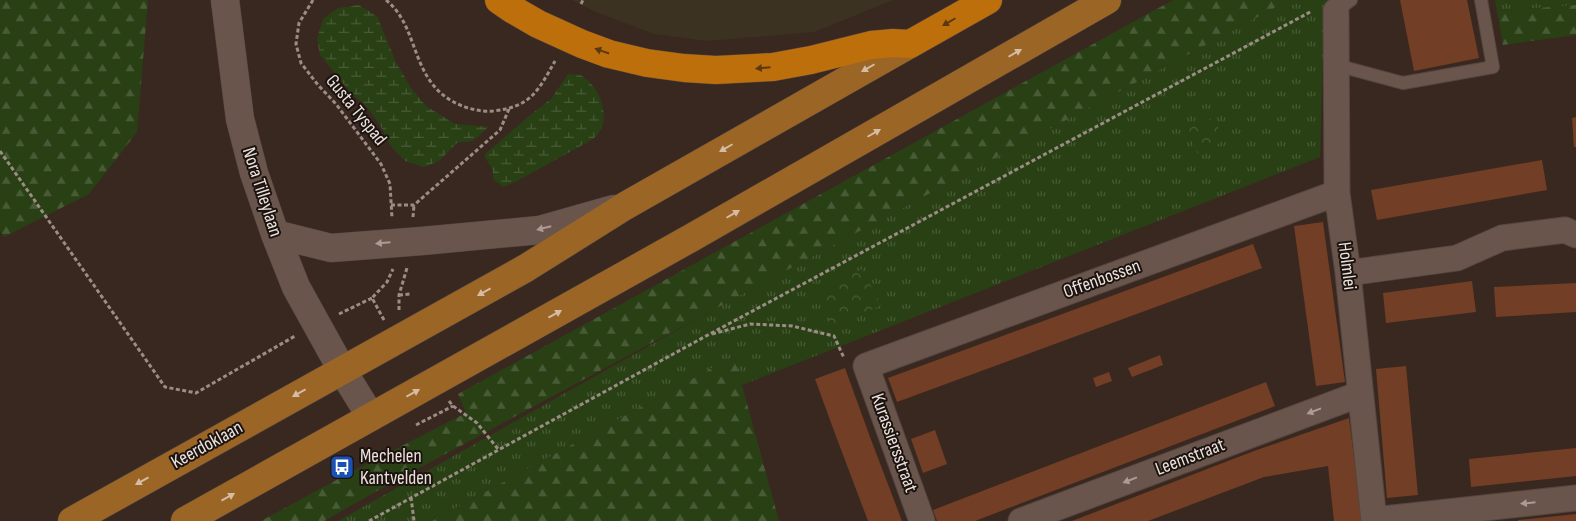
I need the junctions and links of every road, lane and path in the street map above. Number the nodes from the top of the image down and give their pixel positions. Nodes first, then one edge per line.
1 (225, 0) edge
2 (313, 0) edge
3 (386, 0) edge
4 (499, 0) edge
5 (583, 0) edge
6 (988, 0) edge
7 (1107, 0) edge
8 (1482, 0) edge
9 (581, 4) dead end
10 (1343, 6) edge
11 (910, 44) junction
12 (556, 58) dead end
13 (1336, 65) junction
14 (509, 109) junction
15 (0, 151) edge
16 (1337, 193) junction
17 (392, 205) junction
18 (625, 206) junction
19 (1572, 227) edge
20 (275, 234) junction
21 (394, 242) junction
22 (1348, 273) junction
23 (410, 294) dead end
24 (399, 295) dead end
25 (372, 298) dead end
26 (316, 324) junction
27 (706, 336) junction
28 (866, 366) junction
29 (342, 370) junction
30 (1360, 394) junction
31 (371, 417) junction
32 (416, 425) dead end
33 (498, 449) junction
34 (411, 497) junction
35 (1576, 498) edge
36 (72, 521) edge
37 (185, 521) edge
38 (369, 521) edge
39 (414, 521) edge
40 (922, 521) edge
41 (1021, 521) edge
42 (1374, 521) edge

1 - 20 street, Nora Tilleylaan
2 - 17 path, Gusta Tyspad
3 - 14 path
11 -> 4 highway
5 - 9 path
6 -> 11 highway
31 -> 7 main road
8 - 13 lane
10 - 13 street, Holmlei
10 - 27 path
11 -> 18 main road, Keerdoklaan
12 - 14 path
13 - 16 street, Holmlei
14 - 17 path
15 - 26 path
16 - 22 street, Holmlei
16 - 28 street, Offenbossen
17 - 21 path, Gusta Tyspad
18 -> 21 street
18 -> 29 main road, Keerdoklaan
19 - 22 street
21 -> 20 street
20 - 26 street, Nora Tilleylaan
22 - 30 street, Holmlei
23 - 24 path
25 - 26 path
26 - 29 street, Nora Tilleylaan
27 - 28 path
27 - 33 path
28 - 40 street, Kurassiersstraat
29 - 31 street, Nora Tilleylaan
29 -> 36 main road, Keerdoklaan
30 -> 41 street, Leemstraat
30 - 42 street, Holmlei
37 -> 31 main road
32 - 33 path
33 - 34 path
34 - 38 path
34 - 39 path
35 -> 42 street

